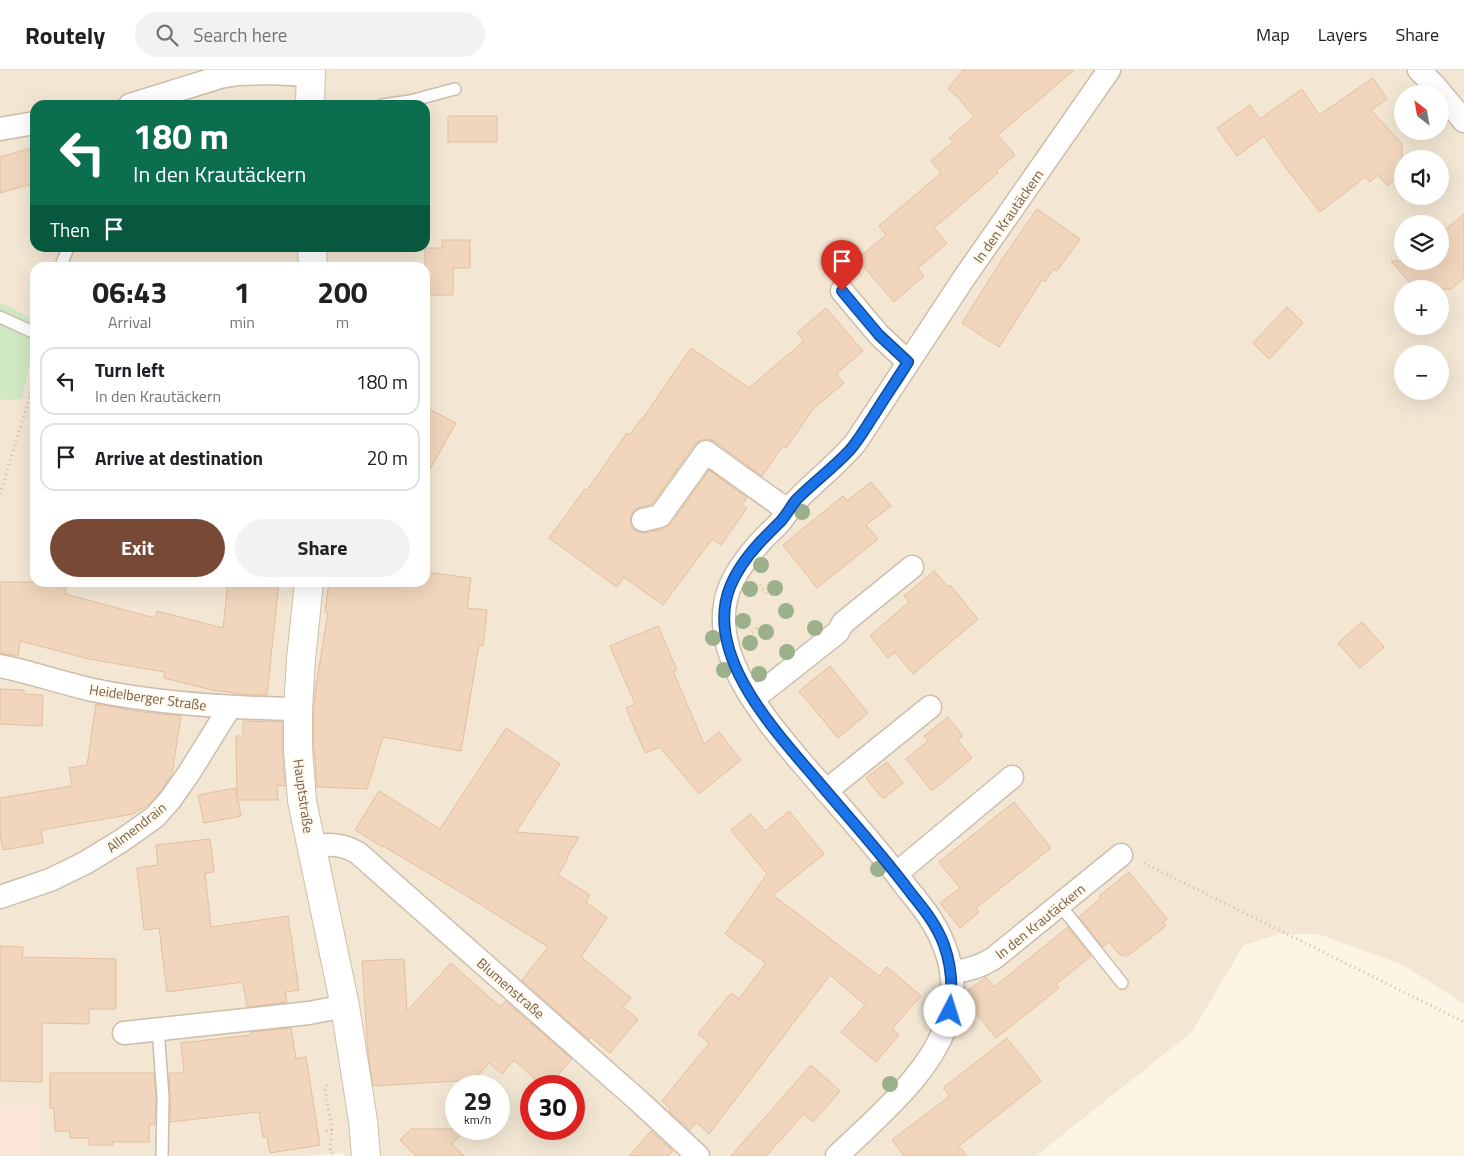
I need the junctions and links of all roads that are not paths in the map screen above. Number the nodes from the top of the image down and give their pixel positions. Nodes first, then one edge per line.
1 (1109, 70) edge
2 (1419, 70) edge
3 (310, 72) edge
4 (454, 89) dead end
5 (146, 100) edge
6 (310, 100) edge
7 (414, 100) edge
8 (1464, 121) edge
9 (30, 124) edge
10 (0, 129) edge
11 (842, 291) dead end
12 (0, 317) edge
13 (30, 331) edge
14 (908, 362) junction
15 (787, 510) junction
16 (643, 520) dead end
17 (912, 567) dead end
18 (308, 587) edge
19 (0, 666) edge
20 (753, 699) junction
21 (230, 707) junction
22 (930, 707) dead end
23 (298, 709) junction
24 (1012, 777) dead end
25 (826, 792) junction
26 (312, 847) junction
27 (1122, 855) road end
28 (897, 873) junction
29 (0, 896) edge
30 (1060, 905) junction
31 (951, 972) junction
32 (1122, 983) dead end
33 (345, 1006) junction
34 (158, 1029) junction
35 (124, 1033) dead end
36 (162, 1156) edge
37 (367, 1156) edge
38 (698, 1156) edge
39 (837, 1156) edge

1 - 14 street, In den Krautäckern
2 - 8 street
3 - 5 street
3 - 6 main road
4 - 7 lane
9 - 10 street
11 - 14 street
12 - 13 lane
14 - 15 street, In den Krautäckern
15 - 16 street
15 - 20 street, In den Krautäckern
17 - 20 street
18 - 23 main road, Hauptstraße
19 - 21 street, Heidelberger Straße
20 - 25 street, In den Krautäckern
21 - 23 street, Heidelberger Straße
21 - 29 street, Allmendrain
22 - 25 street
23 - 26 main road, Hauptstraße
24 - 28 street
25 - 28 street, In den Krautäckern
26 - 33 main road, Hauptstraße
26 - 38 street, Blumenstraße
27 - 30 street, In den Krautäckern
28 - 31 street, In den Krautäckern
30 - 31 street, In den Krautäckern
30 - 32 lane
31 - 39 street, In den Krautäckern
33 - 34 street
33 - 37 main road, Hauptstraße
34 - 35 street
34 - 36 lane

